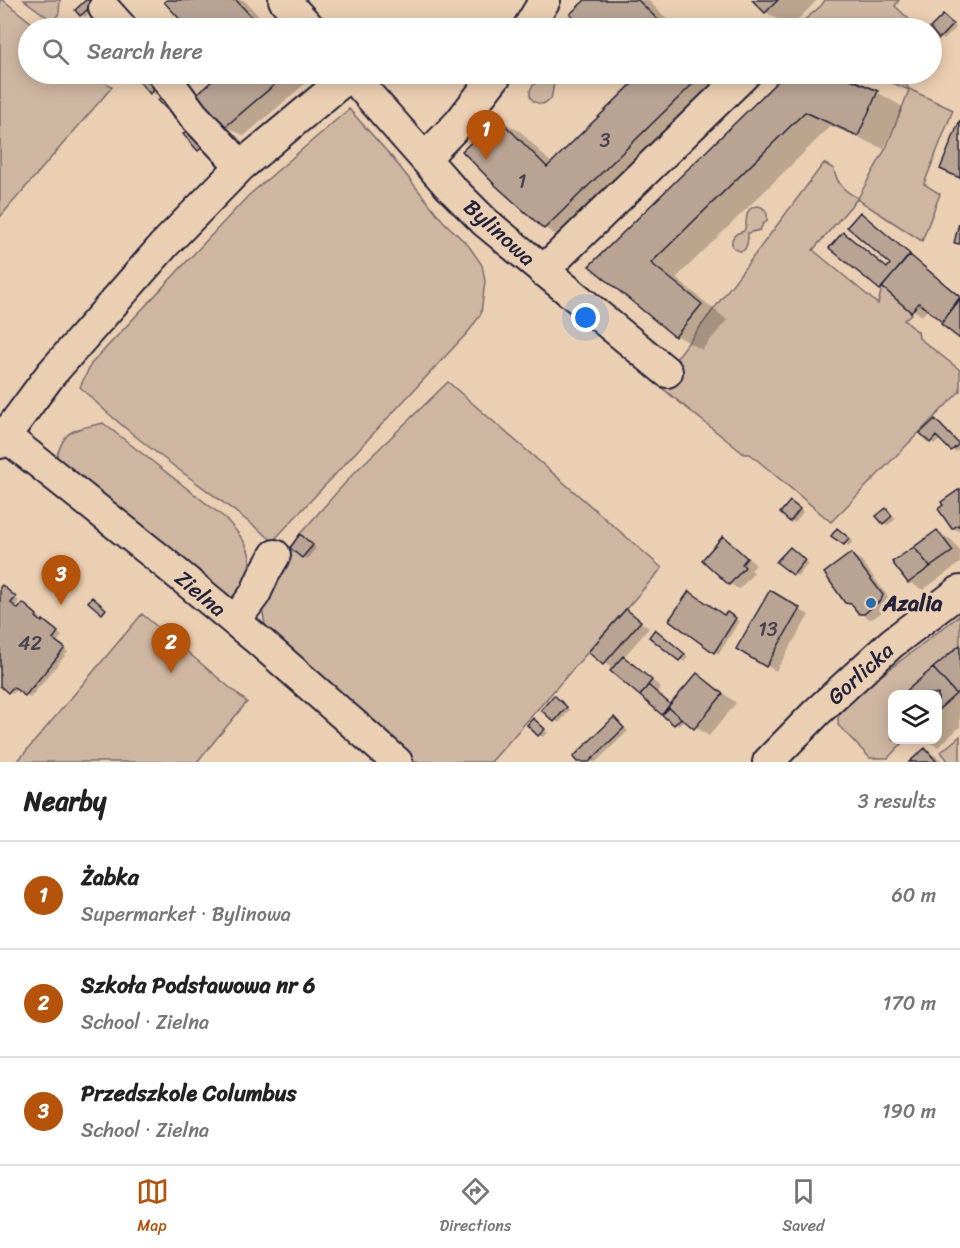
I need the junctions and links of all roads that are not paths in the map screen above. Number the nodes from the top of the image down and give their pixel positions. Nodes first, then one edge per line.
1 (284, 0) edge
2 (545, 0) edge
3 (301, 18) edge
4 (534, 18) edge
5 (171, 84) edge
6 (339, 84) edge
7 (360, 84) edge
8 (489, 84) edge
9 (735, 84) edge
10 (425, 158) junction
11 (241, 166) junction
12 (543, 270) junction
13 (667, 372) dead end
14 (2, 437) edge
15 (275, 555) dead end
16 (960, 591) edge
17 (235, 621) junction
18 (397, 762) edge
19 (768, 762) edge

1 - 3 street
2 - 4 street
5 - 11 street
6 - 11 street
7 - 10 street, Bylinowa
8 - 10 street
9 - 12 street
10 - 12 street, Bylinowa
11 - 14 street
12 - 13 street, Bylinowa
14 - 17 street, Zielna
15 - 17 street, Zielna
16 - 19 street, Gorlicka
17 - 18 street, Zielna

